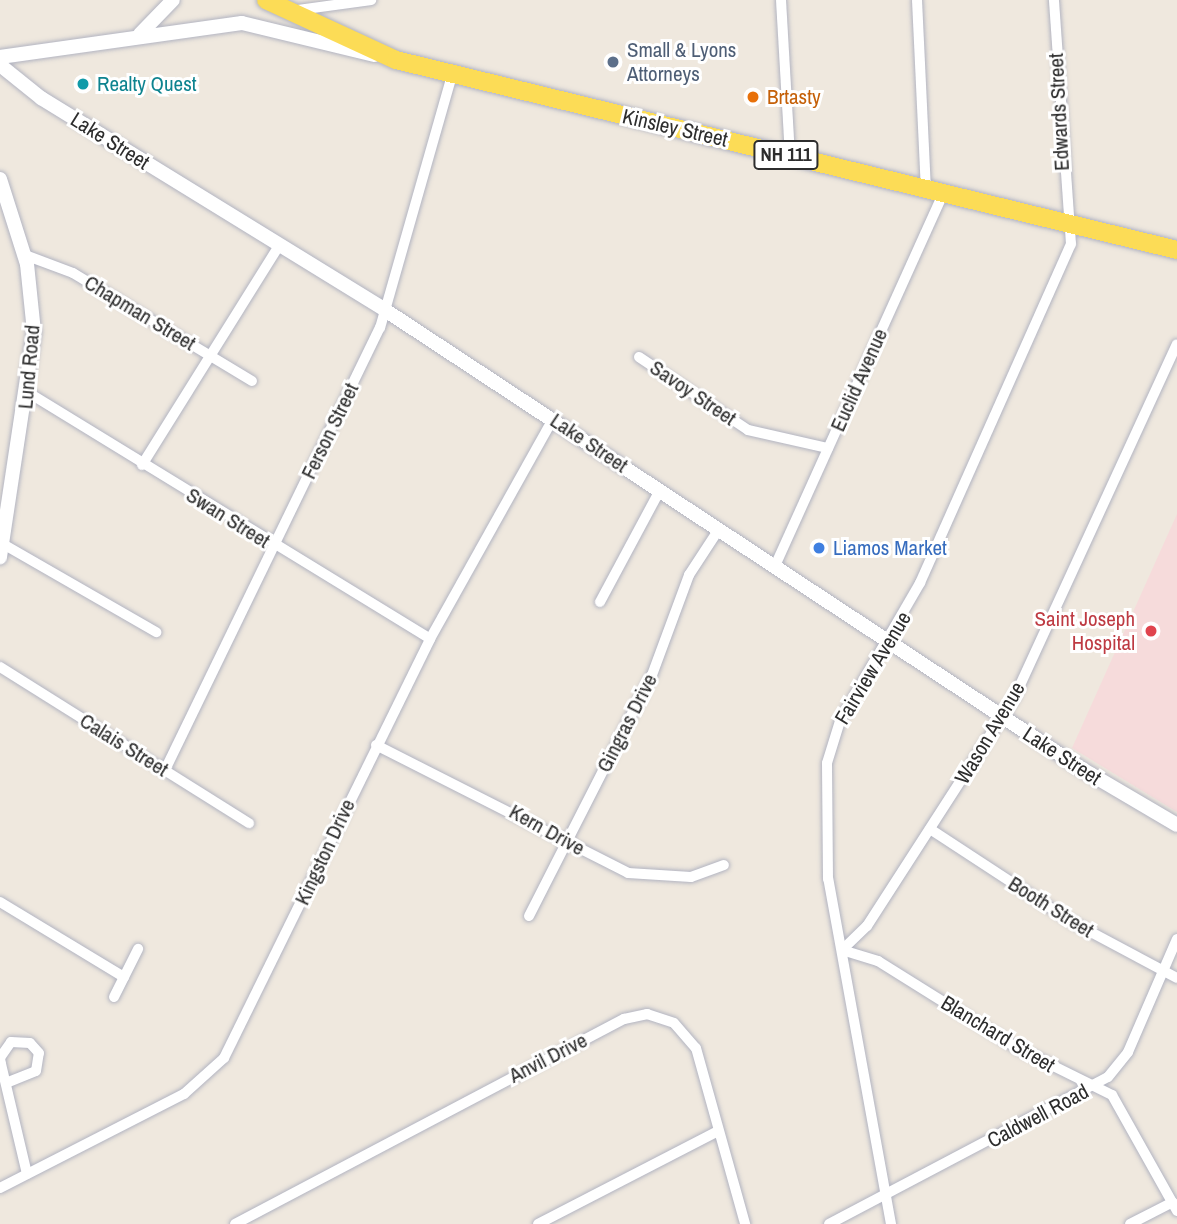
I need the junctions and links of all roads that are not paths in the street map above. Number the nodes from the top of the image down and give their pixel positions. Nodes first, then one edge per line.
1 (173, 0) edge
2 (371, 0) edge
3 (781, 0) edge
4 (917, 0) edge
5 (1054, 0) edge
6 (269, 2) edge
7 (331, 7) junction
8 (136, 37) junction
9 (339, 38) junction
10 (0, 57) edge
11 (396, 60) junction
12 (0, 65) edge
13 (452, 75) junction
14 (790, 156) junction
15 (0, 179) edge
16 (934, 191) junction
17 (1069, 224) junction
18 (279, 246) junction
19 (1177, 250) edge
20 (25, 255) junction
21 (385, 310) junction
22 (1177, 344) edge
23 (211, 356) junction
24 (639, 357) dead end
25 (251, 381) dead end
26 (29, 393) junction
27 (553, 419) junction
28 (828, 448) junction
29 (142, 465) junction
30 (660, 490) junction
31 (719, 529) junction
32 (273, 547) junction
33 (2, 550) edge
34 (775, 566) junction
35 (600, 602) dead end
36 (156, 632) dead end
37 (430, 639) junction
38 (890, 642) junction
39 (0, 667) edge
40 (1003, 717) junction
41 (376, 746) junction
42 (165, 770) junction
43 (249, 822) dead end
44 (1177, 825) edge
45 (930, 829) junction
46 (567, 841) junction
47 (724, 865) dead end
48 (0, 902) edge
49 (528, 916) dead end
50 (1177, 939) edge
51 (138, 949) dead end
52 (842, 950) junction
53 (1164, 970) junction
54 (124, 976) junction
55 (1177, 978) edge
56 (114, 997) dead end
57 (6, 1083) dead end
58 (1095, 1085) junction
59 (716, 1132) junction
60 (27, 1174) junction
61 (0, 1188) edge
62 (885, 1194) junction
63 (1175, 1207) edge
64 (235, 1224) edge
65 (538, 1224) edge
66 (745, 1224) edge
67 (829, 1224) edge
68 (891, 1224) edge
69 (1130, 1224) edge

1 - 8 street
2 - 7 street
3 - 14 street
4 - 16 street
5 - 17 street, Edwards Street
6 - 7 street
6 - 9 main road, NH 111
7 - 9 street
8 - 10 street
8 - 11 street
9 - 11 main road, Kinsley Street / NH 111
11 - 13 main road, Kinsley Street / NH 111
12 - 18 street, Lake Street
13 - 14 main road, Kinsley Street / NH 111
13 - 21 street, Ferson Street
14 - 16 main road, Kinsley Street / NH 111
15 - 20 street, Lund Road
16 - 17 main road, Kinsley Street / NH 111
16 - 28 street, Euclid Avenue
17 - 19 main road, Kinsley Street / NH 111
17 - 38 street, Fairview Avenue
18 - 21 street, Lake Street
18 - 23 street
20 - 23 street, Chapman Street
20 - 26 street, Lund Road
21 - 27 street, Lake Street
21 - 32 street, Ferson Street
22 - 40 street, Wason Avenue
23 - 25 street, Chapman Street
23 - 29 street
24 - 28 street, Savoy Street
26 - 29 street, Swan Street
26 - 33 street, Lund Road
27 - 30 street, Lake Street
27 - 37 street, Kingston Drive
28 - 34 street, Euclid Avenue
29 - 32 street, Swan Street
30 - 31 street, Lake Street
30 - 35 street
31 - 34 street, Lake Street
31 - 46 street, Gingras Drive
32 - 37 street, Swan Street
32 - 42 street, Ferson Street
33 - 36 street
34 - 38 street, Lake Street
37 - 41 street, Kingston Drive
38 - 40 street, Lake Street
38 - 52 street, Fairview Avenue
39 - 42 street, Calais Street
40 - 44 street, Lake Street
40 - 45 street, Wason Avenue
41 - 46 street, Kern Drive
41 - 60 street, Kingston Drive
42 - 43 street, Calais Street
45 - 52 street, Wason Avenue
45 - 53 street, Booth Street
46 - 47 street, Kern Drive
46 - 49 street, Gingras Drive
48 - 54 street
50 - 53 street, Caldwell Road
51 - 54 street
52 - 58 street, Blanchard Street
52 - 62 street, Fairview Avenue
53 - 55 street, Booth Street
53 - 58 street, Caldwell Road
54 - 56 street
57 - 60 street
58 - 62 street, Caldwell Road
58 - 63 street, Blanchard Street
59 - 64 street, Anvil Drive
59 - 65 street
59 - 66 street, Anvil Drive
60 - 61 street, Kingston Drive
62 - 67 street, Caldwell Road
62 - 68 street, Fairview Avenue
63 - 69 street

